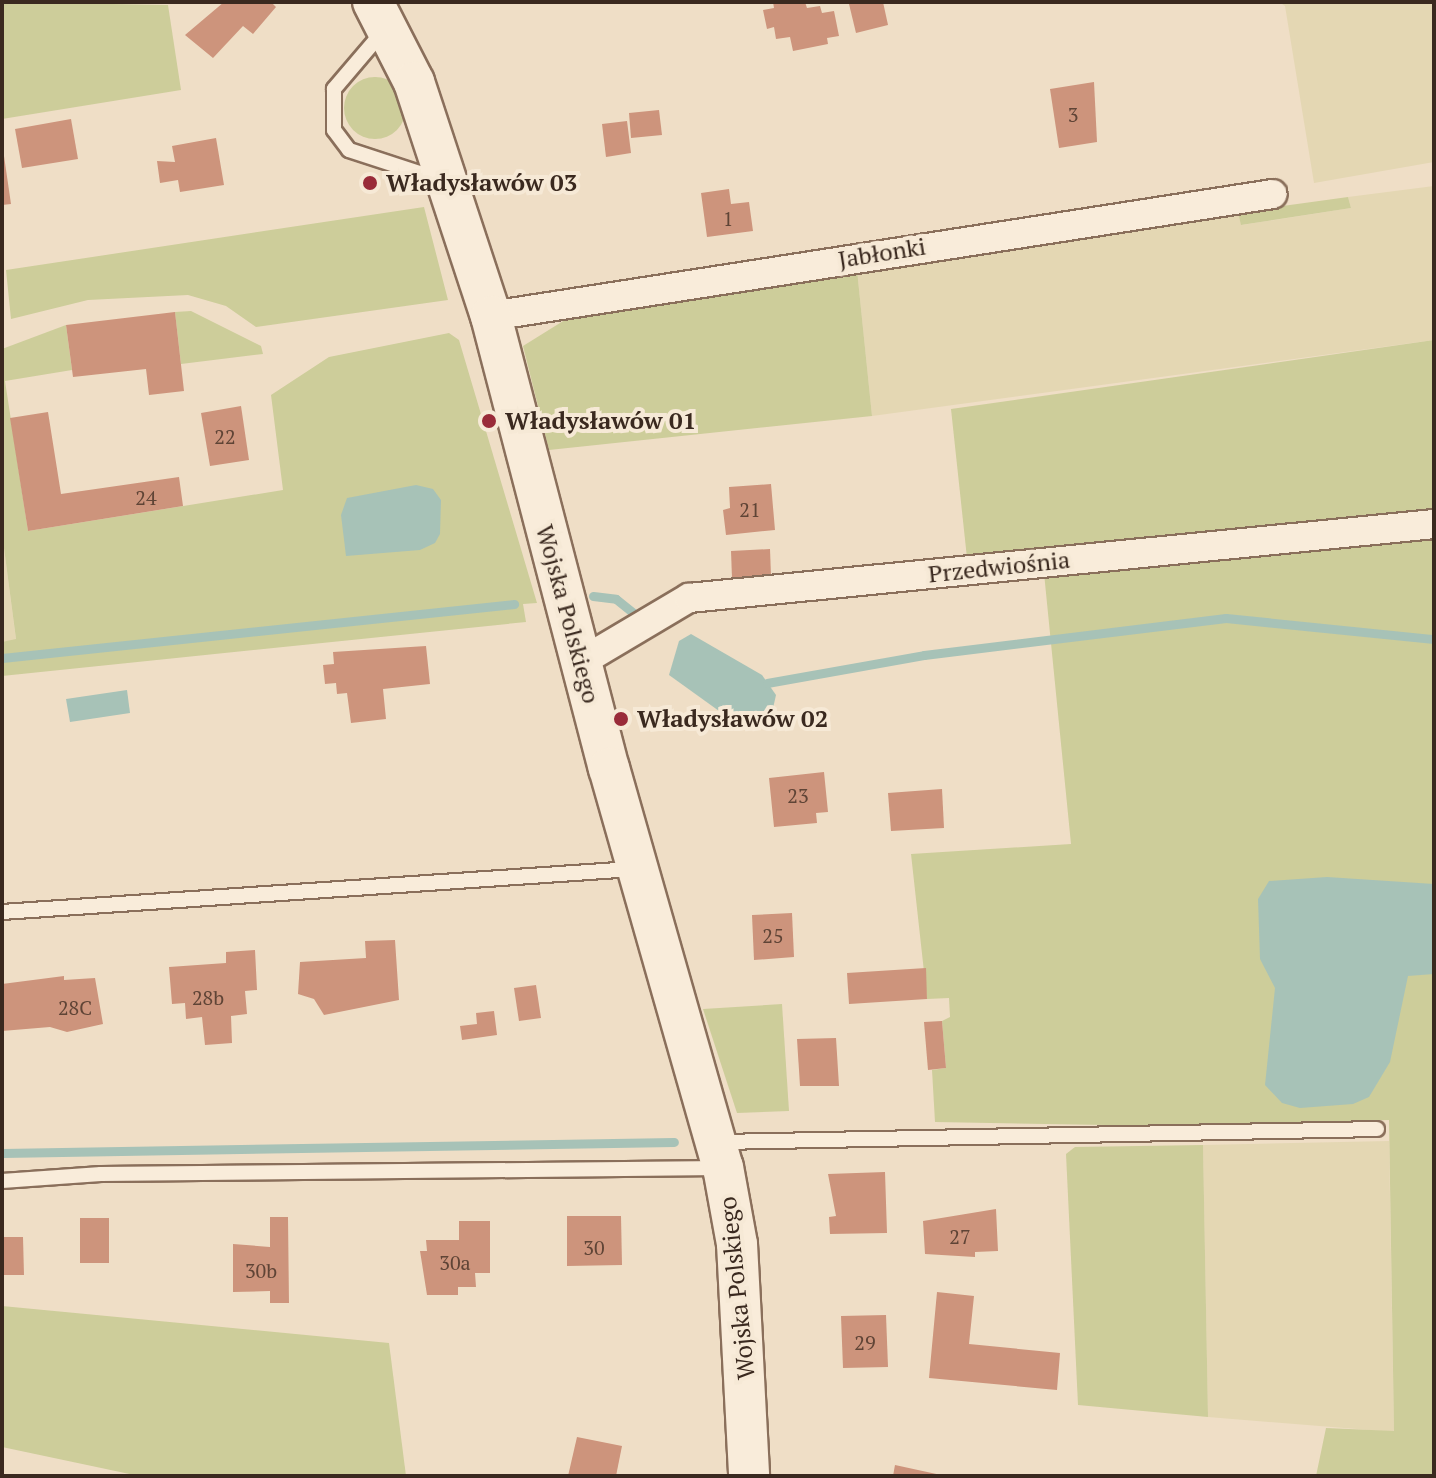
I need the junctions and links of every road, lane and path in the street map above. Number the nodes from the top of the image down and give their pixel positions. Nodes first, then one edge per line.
1 (380, 14) edge
2 (448, 182) junction
3 (1273, 194) dead end
4 (491, 316) junction
5 (1434, 524) edge
6 (581, 662) junction
7 (637, 868) junction
8 (2, 912) edge
9 (1377, 1129) dead end
10 (719, 1155) junction
11 (2, 1181) edge
12 (749, 1476) edge

1 - 2 street, Wojska Polskiego
1 - 2 lane
2 - 4 street, Wojska Polskiego
3 - 4 street, Jabłonki
4 - 6 street, Wojska Polskiego
5 - 6 street, Przedwiośnia
6 - 7 street, Wojska Polskiego
7 - 8 lane
7 - 10 street, Wojska Polskiego
9 - 10 lane
10 - 11 lane
10 - 12 street, Wojska Polskiego

